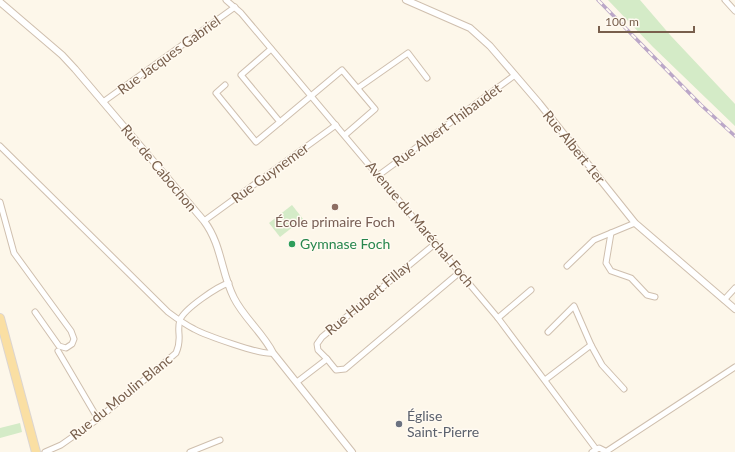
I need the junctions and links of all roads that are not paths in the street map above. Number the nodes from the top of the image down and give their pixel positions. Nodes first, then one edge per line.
1 (226, 0) edge
2 (406, 0) edge
3 (726, 0) edge
4 (0, 2) edge
5 (235, 7) junction
6 (735, 11) edge
7 (271, 49) junction
8 (515, 75) junction
9 (427, 78) dead end
10 (225, 85) dead end
11 (358, 88) junction
12 (312, 96) junction
13 (103, 102) junction
14 (280, 122) junction
15 (336, 125) junction
16 (345, 135) junction
17 (0, 146) edge
18 (379, 175) junction
19 (0, 202) edge
20 (204, 221) junction
21 (635, 223) junction
22 (611, 233) junction
23 (436, 243) junction
24 (566, 266) dead end
25 (460, 272) junction
26 (229, 283) junction
27 (735, 288) edge
28 (531, 290) dead end
29 (655, 297) dead end
30 (724, 300) junction
31 (735, 309) edge
32 (35, 312) dead end
33 (0, 318) edge
34 (498, 318) junction
35 (180, 321) junction
36 (548, 332) dead end
37 (2, 334) edge
38 (590, 345) junction
39 (58, 351) dead end
40 (273, 353) junction
41 (326, 359) junction
42 (735, 367) edge
43 (546, 380) junction
44 (297, 382) junction
45 (624, 389) dead end
46 (98, 419) junction
47 (220, 440) dead end
48 (61, 445) junction
49 (594, 450) edge
50 (36, 452) edge
51 (45, 452) edge
52 (62, 452) edge
53 (190, 452) edge
54 (352, 452) edge
55 (607, 452) edge

1 - 5 street, Avenue du Maréchal Foch
2 - 8 street, Rue Albert 1er
3 - 6 street
4 - 13 street, Rue de Cabochon
5 - 7 street, Avenue du Maréchal Foch
5 - 13 street, Rue Jacques Gabriel
7 - 12 street, Avenue du Maréchal Foch
7 - 14 street
8 - 18 street, Rue Albert Thibaudet
8 - 21 street, Rue Albert 1er
9 - 11 street
10 - 14 street
11 - 12 street
11 - 16 street
12 - 14 street
12 - 15 street, Avenue du Maréchal Foch
13 - 20 street, Rue de Cabochon
15 - 16 street, Avenue du Maréchal Foch
15 - 20 street, Rue Guynemer
16 - 18 street, Avenue du Maréchal Foch
17 - 35 street
18 - 23 street, Avenue du Maréchal Foch
19 - 32 street
20 - 26 street, Rue de Cabochon
21 - 22 street
21 - 30 street, Rue Albert 1er
22 - 24 street
22 - 29 street
23 - 25 street, Avenue du Maréchal Foch
23 - 41 street, Rue Hubert Fillay
25 - 34 street, Avenue du Maréchal Foch
25 - 41 street
26 - 35 street
26 - 40 street, Rue de Cabochon
27 - 30 street
28 - 34 street
30 - 31 street, Rue Albert 1er
33 - 37 main road
34 - 43 street, Avenue du Maréchal Foch
35 - 40 street
35 - 46 street, Rue du Moulin Blanc
36 - 38 street
37 - 50 main road
38 - 43 street
38 - 45 street
39 - 46 street
40 - 44 street, Rue de Cabochon
41 - 44 street
42 - 55 street
43 - 49 street, Avenue du Maréchal Foch
44 - 54 street, Rue de Cabochon
46 - 48 street, Rue du Moulin Blanc
47 - 53 street
48 - 51 street, Rue du Moulin Blanc
48 - 52 street
49 - 55 street

